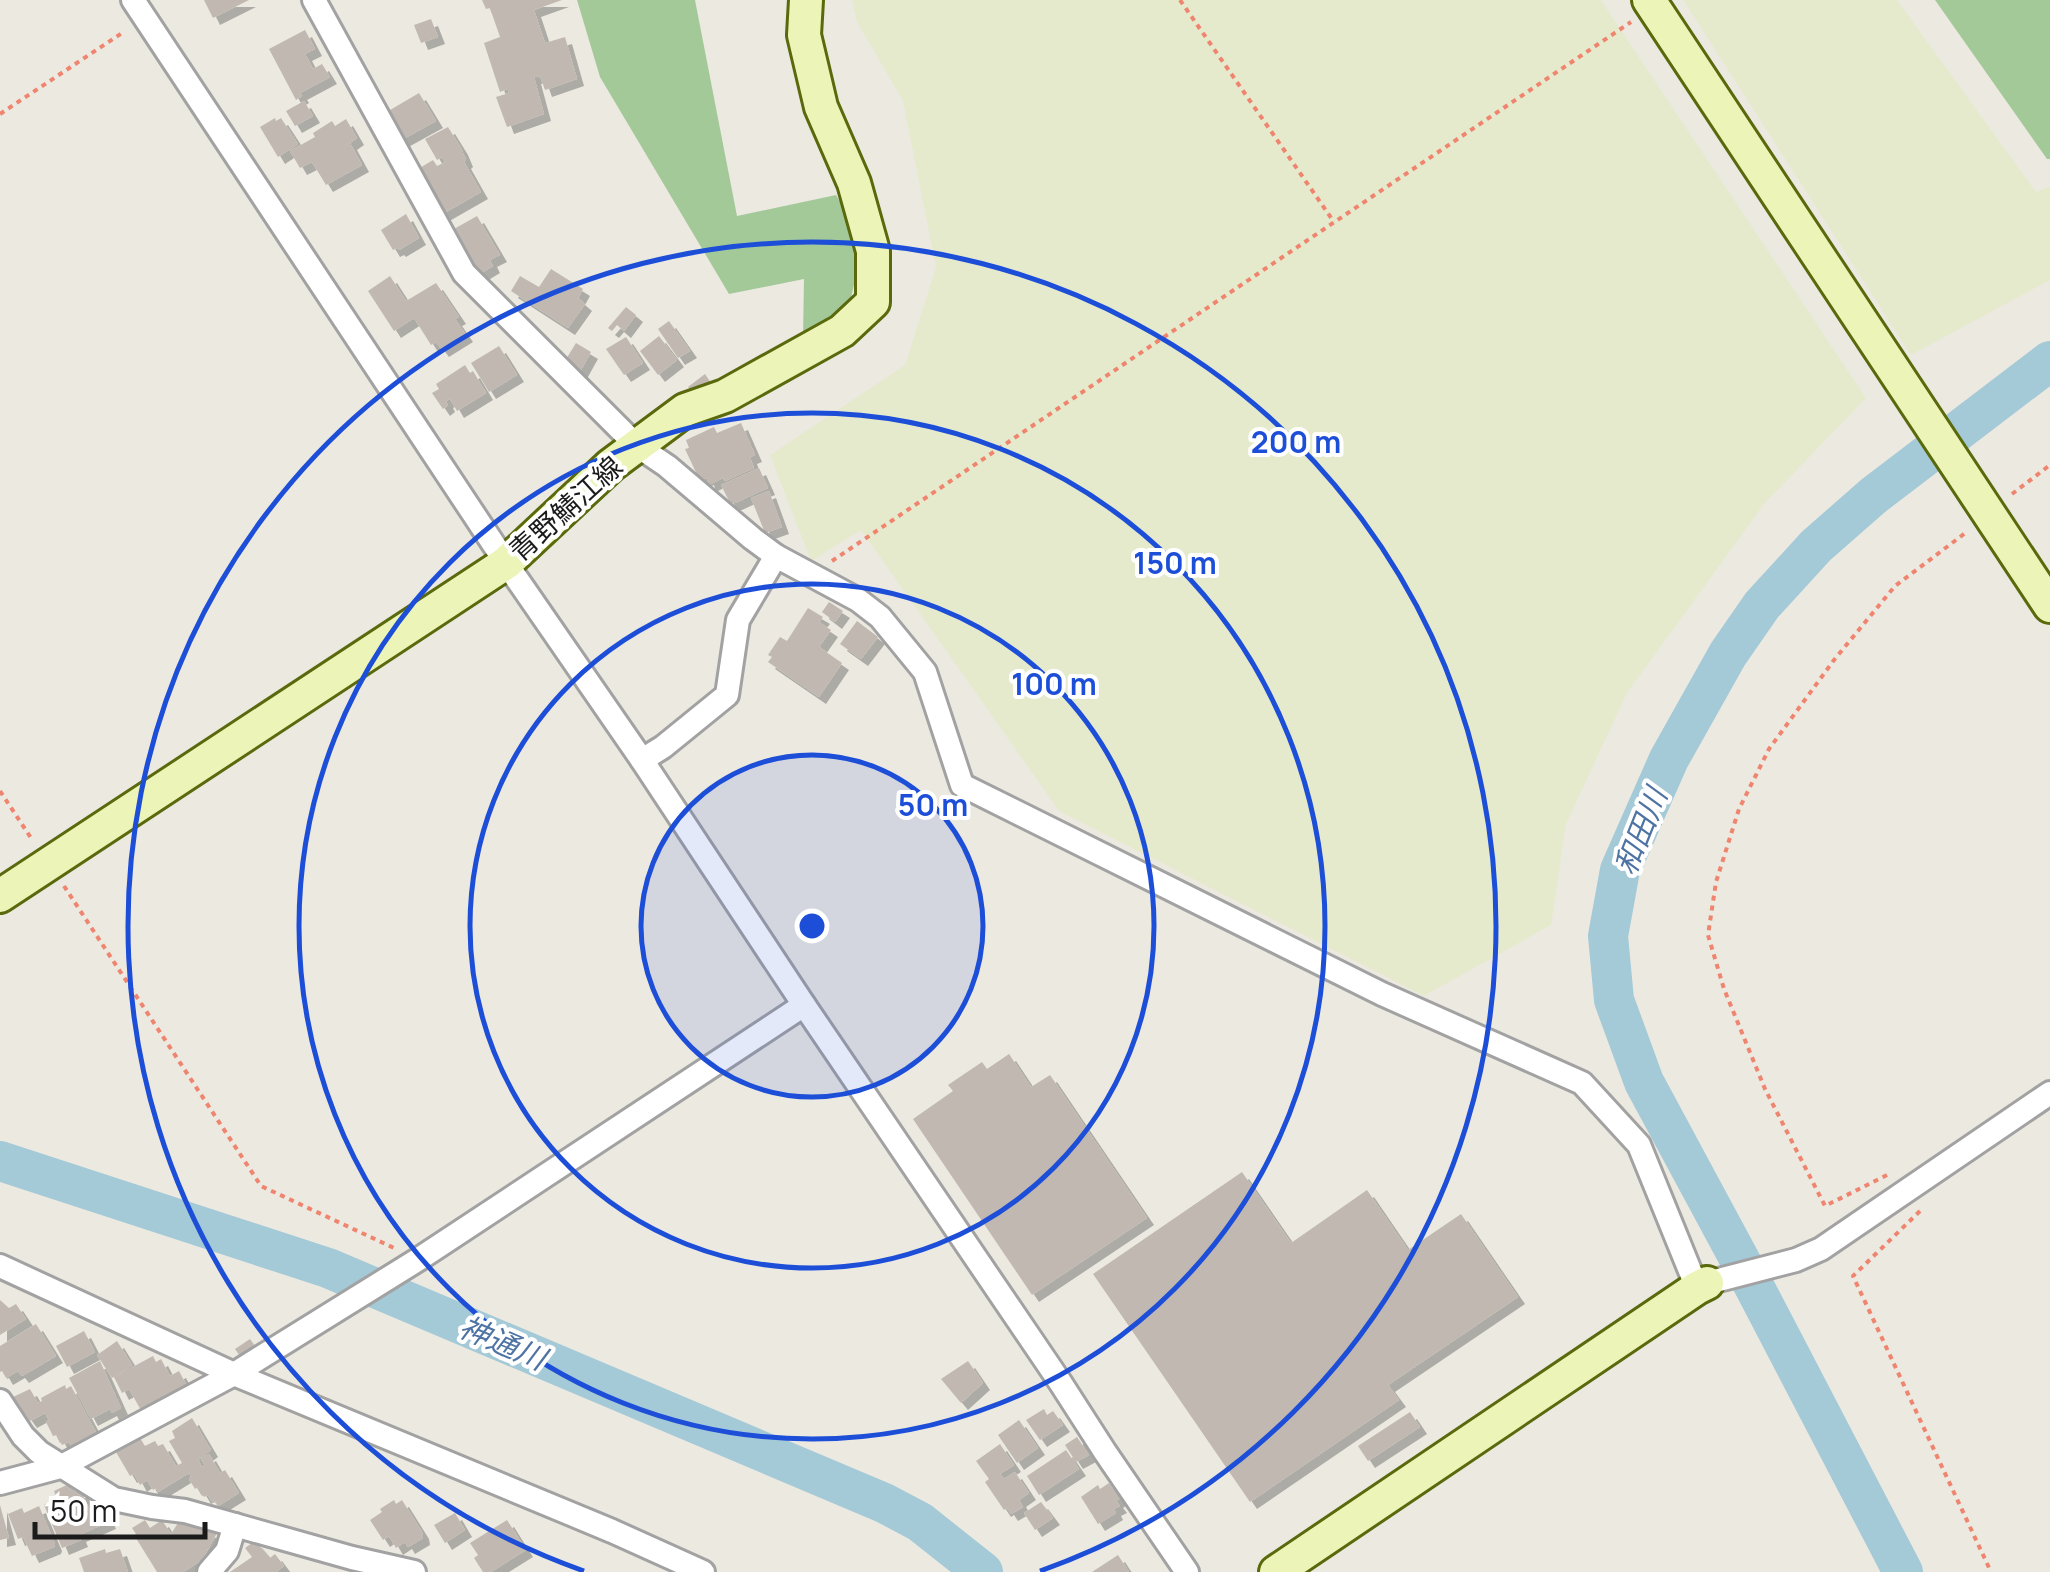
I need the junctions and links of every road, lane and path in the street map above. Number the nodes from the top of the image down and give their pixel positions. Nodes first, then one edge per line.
1 (314, 0) edge
2 (806, 0) edge
3 (1180, 0) edge
4 (1652, 4) edge
5 (139, 9) edge
6 (0, 114) edge
7 (1334, 222) junction
8 (636, 445) junction
9 (2050, 465) edge
10 (2008, 497) dead end
11 (1968, 531) dead end
12 (776, 556) junction
13 (506, 563) junction
14 (823, 568) junction
15 (2050, 606) edge
16 (642, 760) junction
17 (0, 791) edge
18 (49, 864) junction
19 (0, 896) edge
20 (804, 1005) junction
21 (2050, 1093) edge
22 (1945, 1162) junction
23 (1890, 1173) dead end
24 (412, 1263) junction
25 (0, 1266) edge
26 (1702, 1286) junction
27 (234, 1374) junction
28 (0, 1401) edge
29 (60, 1466) junction
30 (0, 1483) edge
31 (235, 1525) junction
32 (209, 1572) edge
33 (414, 1572) edge
34 (703, 1572) edge
35 (1186, 1572) edge
36 (1276, 1572) edge
37 (1990, 1572) edge

1 - 8 street
2 - 8 main road, 青野鯖江線
3 - 7 path
4 - 7 path
4 - 15 main road
5 - 6 path
5 - 13 street
7 - 14 path
8 - 12 street
8 - 13 main road, 青野鯖江線
9 - 10 path
11 - 23 path
12 - 14 street
12 - 16 street
13 - 16 street
13 - 18 main road, 青野鯖江線
14 - 26 street
16 - 20 street
17 - 18 path
18 - 19 main road, 青野鯖江線
18 - 24 path
20 - 24 street
20 - 35 street
21 - 22 street
22 - 26 street
22 - 37 path
24 - 27 street
25 - 27 street
26 - 36 main road
27 - 29 street
27 - 34 street
28 - 29 street
29 - 30 street
29 - 31 street
31 - 32 street
31 - 33 street

